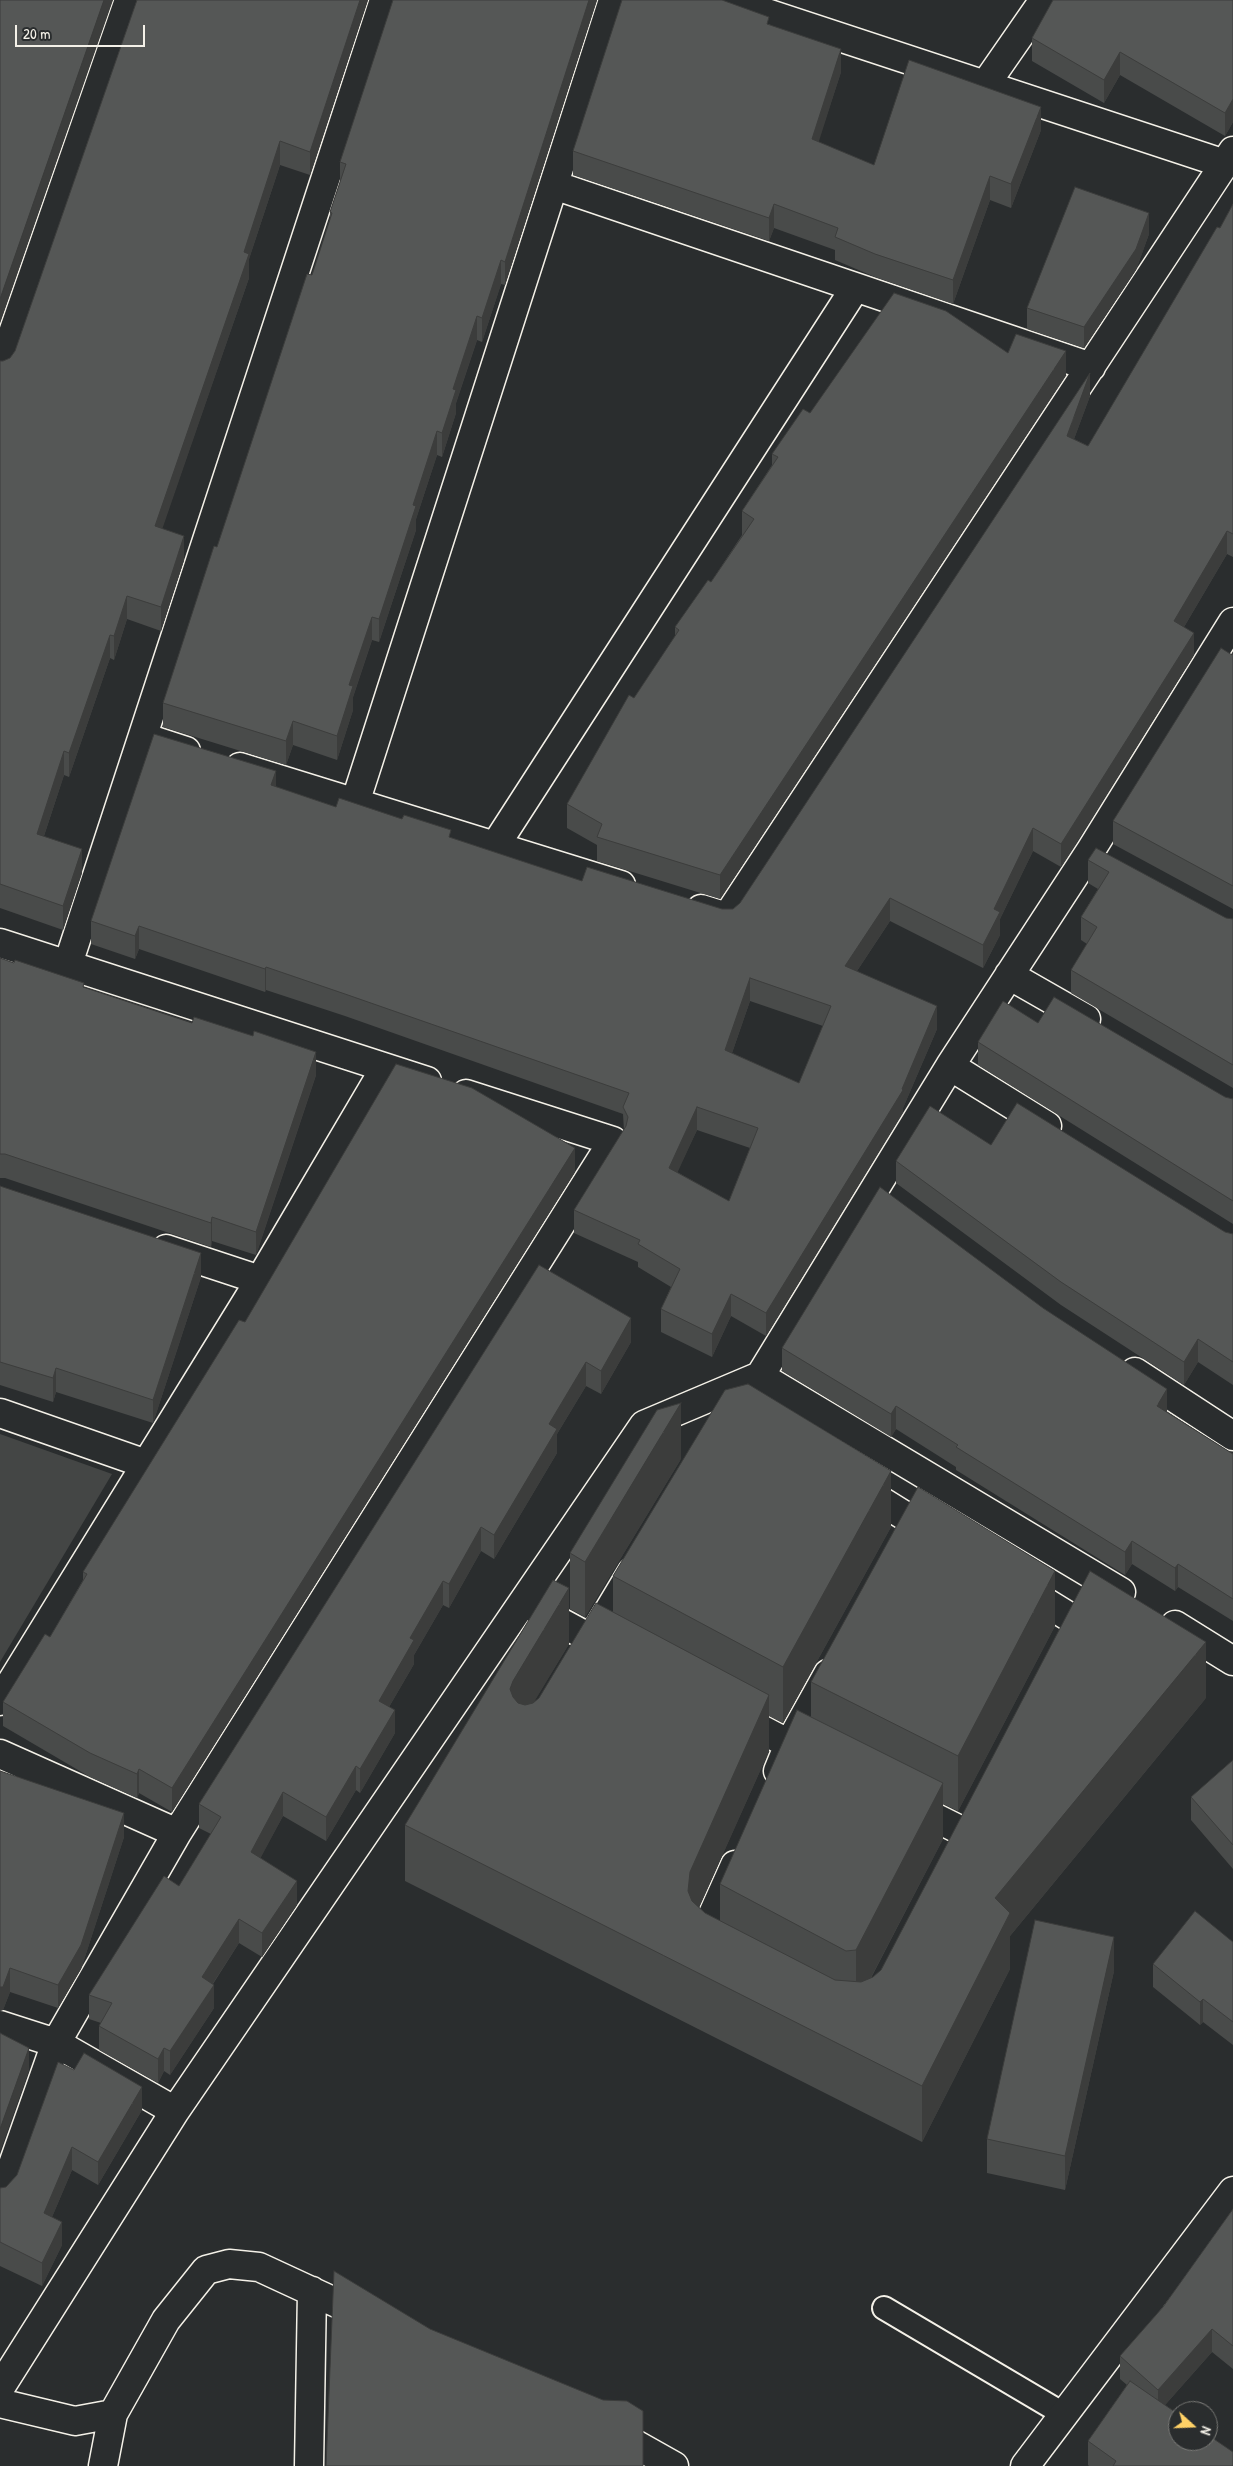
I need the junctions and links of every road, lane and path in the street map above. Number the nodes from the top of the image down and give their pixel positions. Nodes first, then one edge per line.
1 (129, 0) edge
2 (384, 0) edge
3 (613, 0) edge
4 (727, 0) edge
5 (1044, 0) edge
6 (985, 85) junction
7 (1229, 157) edge
8 (554, 186) junction
9 (855, 288) junction
10 (1091, 367) junction
11 (0, 370) edge
12 (1233, 622) edge
13 (142, 738) junction
14 (355, 803) junction
15 (495, 846) junction
16 (1090, 850) junction
17 (1116, 863) edge
18 (644, 892) edge
19 (681, 903) edge
20 (0, 943) edge
21 (68, 964) junction
22 (1009, 975) junction
23 (1111, 1034) edge
24 (950, 1066) junction
25 (385, 1068) junction
26 (1068, 1139) edge
27 (875, 1187) junction
28 (898, 1204) edge
29 (139, 1240) edge
30 (260, 1280) junction
31 (1118, 1360) edge
32 (760, 1376) junction
33 (0, 1413) edge
34 (1233, 1436) edge
35 (146, 1464) junction
36 (836, 1474) edge
37 (913, 1520) junction
38 (898, 1546) edge
39 (954, 1546) edge
40 (647, 1547) edge
41 (1003, 1576) edge
42 (1098, 1578) junction
43 (523, 1602) junction
44 (1076, 1621) junction
45 (592, 1639) junction
46 (1062, 1647) edge
47 (842, 1650) edge
48 (1233, 1661) edge
49 (634, 1662) edge
50 (576, 1663) edge
51 (0, 1701) edge
52 (711, 1703) edge
53 (789, 1744) junction
54 (0, 1754) edge
55 (816, 1758) edge
56 (886, 1793) edge
57 (767, 1794) edge
58 (978, 1806) edge
59 (177, 1833) junction
60 (743, 1846) edge
61 (730, 1964) edge
62 (0, 2025) edge
63 (56, 2043) junction
64 (175, 2111) junction
65 (1233, 2191) edge
66 (0, 2196) edge
67 (312, 2291) junction
68 (884, 2308) dead end
69 (392, 2328) edge
70 (4, 2373) edge
71 (0, 2403) edge
72 (113, 2414) junction
73 (1065, 2415) junction
74 (587, 2419) edge
75 (103, 2466) edge
76 (309, 2466) edge
77 (674, 2466) edge
78 (1024, 2466) edge

1 - 11 street
2 - 13 street
3 - 8 street
4 - 6 street
5 - 6 street
6 - 7 street
7 - 10 street
8 - 9 street
8 - 14 street
9 - 10 street
9 - 15 street
10 - 19 street
12 - 16 street
13 - 14 street
13 - 21 street
14 - 15 street
15 - 18 street
16 - 17 street
16 - 22 street
20 - 21 street
21 - 25 street
22 - 23 street
22 - 24 street
24 - 26 street
24 - 27 street
25 - 30 street
25 - 59 street
27 - 28 street
27 - 32 street
29 - 30 street
30 - 35 street
31 - 34 street
32 - 42 street
32 - 43 street
33 - 35 street
35 - 51 street
36 - 37 street
37 - 38 street
37 - 39 street
40 - 45 street
41 - 44 street
42 - 44 street
42 - 48 street
43 - 45 street
43 - 64 street
44 - 46 street
45 - 49 street
45 - 50 street
47 - 53 street
52 - 53 street
53 - 55 street
53 - 57 street
54 - 59 street
56 - 58 street
59 - 63 street
60 - 61 street
62 - 63 street
63 - 64 street
63 - 66 street
64 - 70 street
65 - 73 street
67 - 69 street
67 - 72 street
67 - 76 street
68 - 73 lane
71 - 72 street
72 - 75 street
73 - 78 street
74 - 77 street

